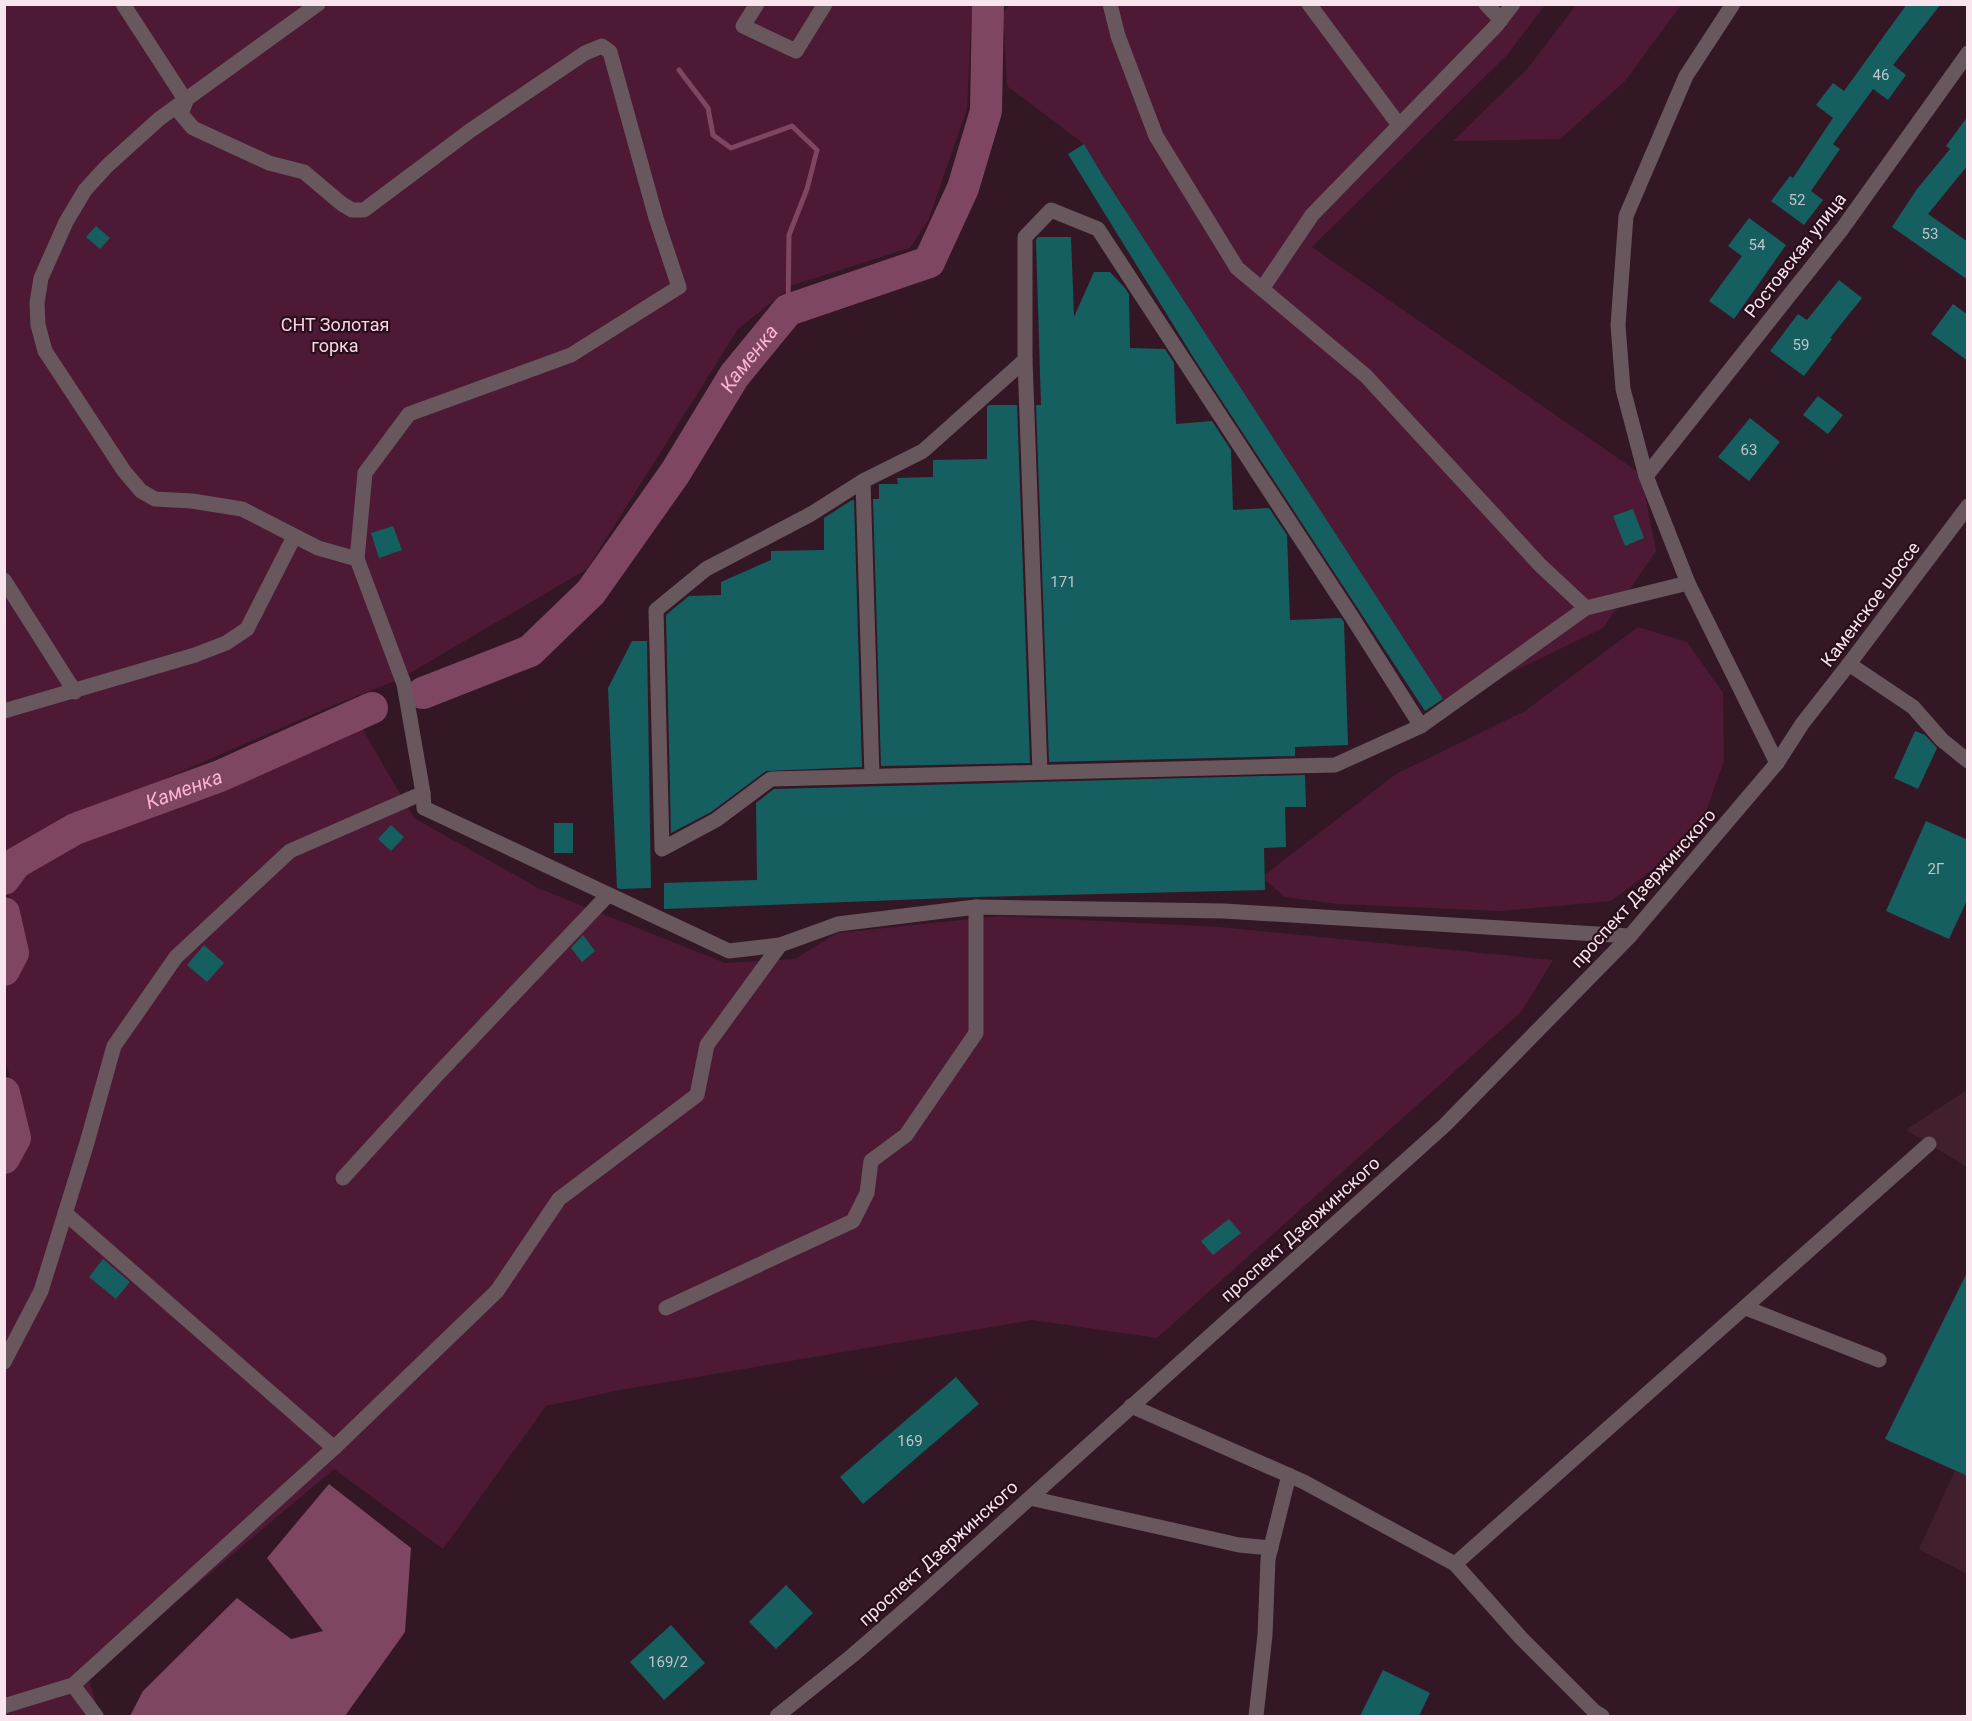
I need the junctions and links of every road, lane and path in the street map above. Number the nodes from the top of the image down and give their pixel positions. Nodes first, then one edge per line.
1 (123, 4) edge
2 (318, 4) edge
3 (757, 4) edge
4 (825, 4) edge
5 (1110, 4) edge
6 (1309, 4) edge
7 (1486, 4) edge
8 (1513, 4) edge
9 (1733, 4) edge
10 (1501, 20) junction
11 (1968, 53) edge
12 (186, 101) junction
13 (1399, 125) junction
14 (1262, 289) junction
15 (1025, 360) junction
16 (1646, 476) junction
17 (863, 481) junction
18 (1968, 506) edge
19 (1962, 525) edge
20 (294, 537) junction
21 (357, 559) junction
22 (4, 580) edge
23 (1688, 583) junction
24 (1586, 608) junction
25 (1849, 664) junction
26 (75, 692) junction
27 (4, 711) edge
28 (1802, 724) joint
29 (1421, 726) junction
30 (1968, 761) edge
31 (1777, 763) junction
32 (1040, 772) junction
33 (872, 776) junction
34 (423, 793) junction
35 (608, 895) junction
36 (975, 907) junction
37 (1630, 936) junction
38 (780, 945) junction
39 (1929, 1144) dead end
40 (344, 1178) dead end
41 (65, 1213) junction
42 (666, 1308) dead end
43 (1746, 1308) junction
44 (1879, 1360) dead end
45 (4, 1362) edge
46 (1131, 1406) junction
47 (334, 1448) junction
48 (1289, 1475) junction
49 (1029, 1498) junction
50 (1271, 1548) junction
51 (1455, 1564) junction
52 (73, 1685) junction
53 (4, 1706) edge
54 (96, 1716) edge
55 (777, 1716) edge
56 (1256, 1716) edge
57 (1602, 1716) edge

1 - 12 street
2 - 12 street
3 - 4 street
5 - 14 street
6 - 13 street
7 - 10 street
8 - 10 street
9 - 16 street
10 - 13 street
11 - 16 street, Ростовская улица
12 - 20 street
12 - 21 street
13 - 14 street
14 - 24 street
15 - 17 street
15 - 29 street
15 - 32 street
16 - 23 street
17 - 33 street
17 - 33 street
18 - 19 street, Каменское шоссе
19 - 25 street, Каменское шоссе
20 - 21 street
20 - 26 street
21 - 34 street
22 - 26 street
23 - 24 street
23 - 31 street
24 - 29 street
25 - 28 street, Каменское шоссе
25 - 30 street
26 - 27 street
28 - 31 street, проспект Дзержинского
29 - 32 street
31 - 37 street, проспект Дзержинского
32 - 33 street
34 - 35 street
34 - 41 street
35 - 38 street
35 - 40 street
36 - 37 street
36 - 38 street
36 - 42 street
37 - 46 street, проспект Дзержинского
38 - 47 street
39 - 43 street
41 - 45 street
41 - 47 street
43 - 44 street
43 - 51 street
46 - 48 street
46 - 49 street, проспект Дзержинского
47 - 52 street
48 - 50 street
48 - 51 street
49 - 50 street
49 - 55 street, проспект Дзержинского
50 - 56 street
51 - 57 street
52 - 53 street
52 - 54 street

